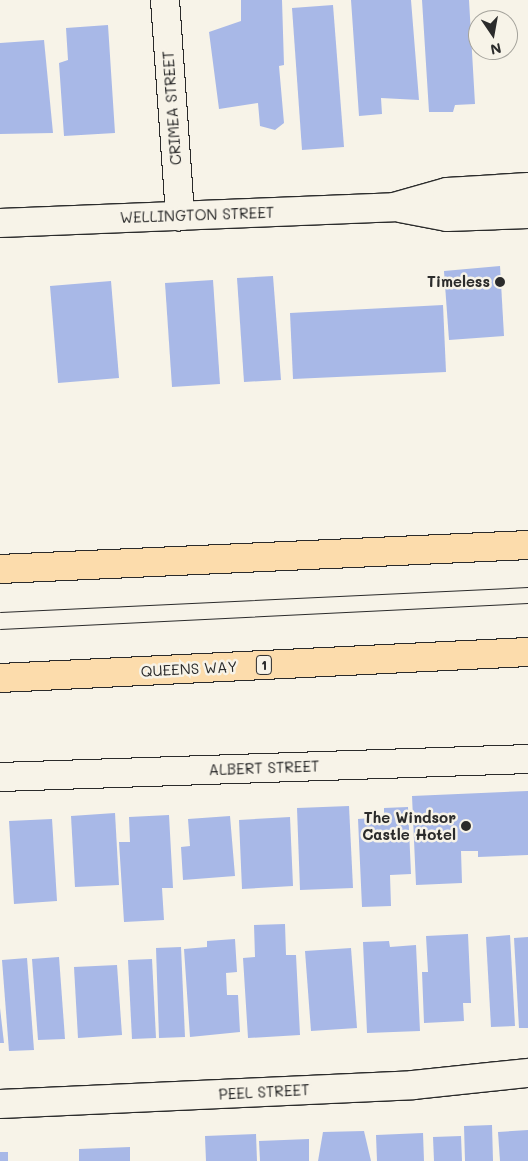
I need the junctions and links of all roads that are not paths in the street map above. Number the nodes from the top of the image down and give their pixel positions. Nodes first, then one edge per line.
1 (165, 0) edge
2 (528, 187) edge
3 (394, 206) junction
4 (528, 214) edge
5 (180, 216) junction
6 (0, 223) edge
7 (528, 545) edge
8 (0, 569) edge
9 (528, 652) edge
10 (0, 678) edge
11 (528, 759) edge
12 (0, 777) edge
13 (528, 1073) edge
14 (0, 1104) edge

1 - 5 street, CRIMEA STREET
2 - 3 street, WELLINGTON STREET
3 - 4 street, WELLINGTON STREET
3 - 5 street, WELLINGTON STREET
5 - 6 street, WELLINGTON STREET
7 - 8 highway
9 - 10 highway, QUEENS WAY / 1
11 - 12 street, ALBERT STREET
13 - 14 street, PEEL STREET

